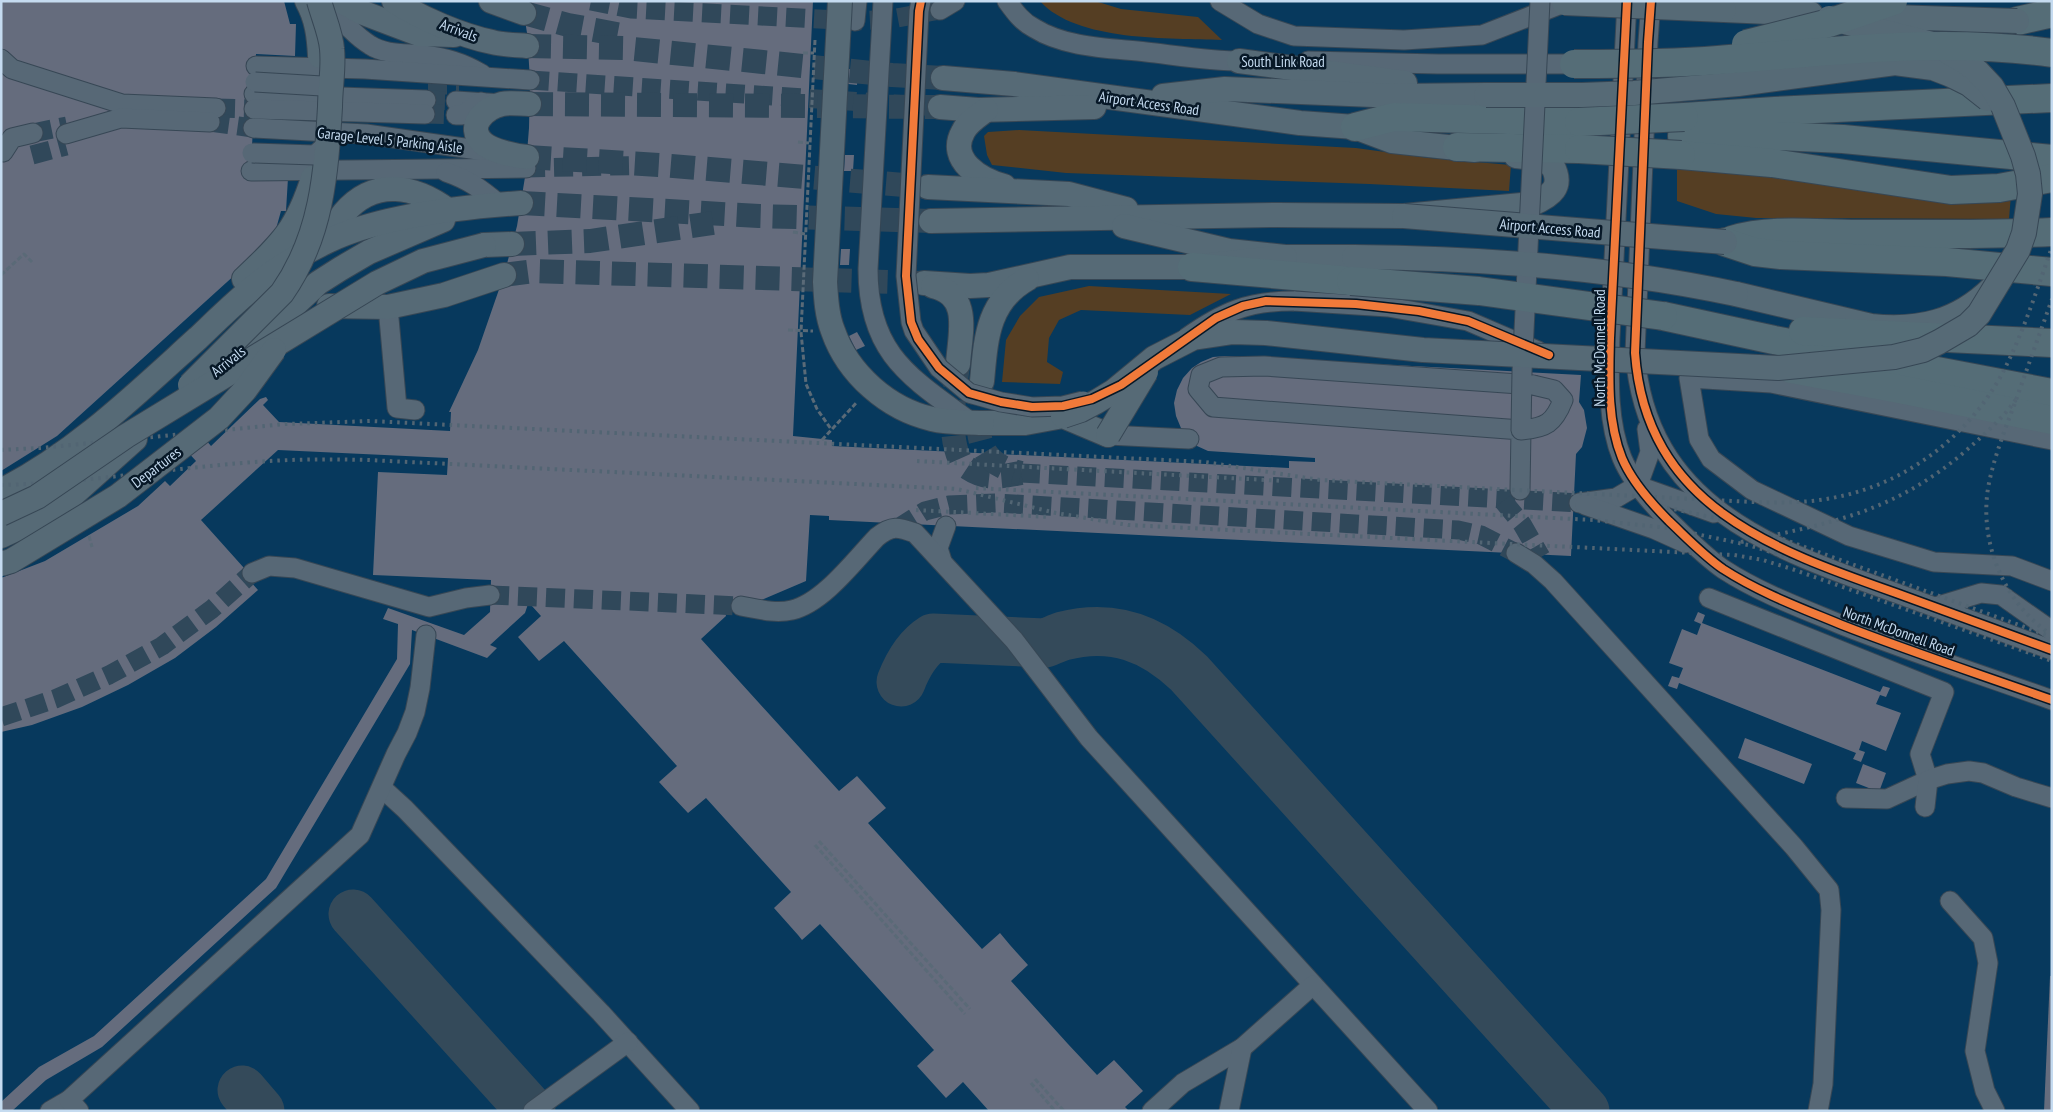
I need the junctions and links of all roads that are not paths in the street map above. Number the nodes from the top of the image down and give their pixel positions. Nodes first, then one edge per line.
1 (307, 1) edge
2 (319, 1) edge
3 (325, 1) edge
4 (341, 1) edge
5 (840, 1) edge
6 (856, 1) edge
7 (883, 1) edge
8 (921, 1) edge
9 (1007, 1) edge
10 (1220, 1) edge
11 (1534, 1) edge
12 (1540, 1) edge
13 (1627, 1) edge
14 (1651, 1) edge
15 (1893, 1) edge
16 (495, 3) edge
17 (1564, 3) junction
18 (403, 4) edge
19 (2052, 12) edge
20 (524, 13) tunnel mouth
21 (1811, 14) junction
22 (855, 21) dead end
23 (2016, 21) junction
24 (2052, 25) edge
25 (468, 35) junction
26 (527, 46) tunnel mouth
27 (387, 52) junction
28 (2052, 54) edge
29 (320, 56) dead end
30 (1, 59) edge
31 (1239, 61) joint
32 (1574, 64) junction
33 (365, 69) junction
34 (490, 78) junction
35 (943, 78) tunnel mouth
36 (530, 80) tunnel mouth
37 (1394, 80) junction
38 (255, 85) junction
39 (330, 98) junction
40 (2052, 98) edge
41 (1129, 100) junction
42 (492, 103) junction
43 (529, 104) tunnel mouth
44 (1163, 105) junction
45 (940, 107) dead end
46 (986, 110) junction
47 (2010, 126) junction
48 (1355, 127) junction
49 (253, 128) tunnel mouth
50 (66, 135) tunnel mouth
51 (1579, 136) junction
52 (1682, 136) junction
53 (33, 138) tunnel mouth
54 (328, 138) junction
55 (1457, 147) junction
56 (2, 152) edge
57 (2052, 159) edge
58 (522, 160) junction
59 (435, 169) junction
60 (313, 178) dead end
61 (2052, 178) edge
62 (928, 187) tunnel mouth
63 (1032, 192) junction
64 (510, 204) joint
65 (459, 210) junction
66 (1404, 216) junction
67 (1157, 217) junction
68 (1089, 218) junction
69 (932, 221) tunnel mouth
70 (2049, 232) edge
71 (330, 240) junction
72 (1725, 242) junction
73 (512, 244) tunnel mouth
74 (1285, 256) junction
75 (1192, 266) junction
76 (1353, 269) junction
77 (1045, 272) junction
78 (2052, 272) edge
79 (504, 274) tunnel mouth
80 (1996, 284) junction
81 (295, 305) junction
82 (388, 307) junction
83 (1663, 316) junction
84 (285, 339) junction
85 (2052, 342) edge
86 (1549, 356) junction
87 (1154, 358) junction
88 (958, 364) tunnel mouth
89 (168, 365) junction
90 (1778, 368) junction
91 (982, 381) tunnel mouth
92 (1522, 385) junction
93 (2052, 393) edge
94 (1643, 406) junction
95 (415, 410) dead end
96 (1063, 416) junction
97 (2052, 420) edge
98 (971, 422) junction
99 (1521, 430) junction
100 (1108, 435) junction
101 (126, 436) junction
102 (1189, 439) dead end
103 (2052, 440) edge
104 (26, 478) junction
105 (1638, 485) junction
106 (1520, 490) tunnel mouth
107 (1, 491) edge
108 (1725, 517) junction
109 (946, 526) dead end
110 (2, 529) edge
111 (1516, 553) tunnel mouth
112 (1541, 557) tunnel mouth
113 (1709, 557) junction
114 (942, 561) junction
115 (1, 564) edge
116 (252, 573) tunnel mouth
117 (1553, 581) junction
118 (2052, 581) edge
119 (490, 595) tunnel mouth
120 (1709, 598) dead end
121 (741, 606) tunnel mouth
122 (1935, 607) junction
123 (428, 622) junction
124 (2052, 631) edge
125 (2052, 650) edge
126 (2052, 700) edge
127 (1928, 780) junction
128 (382, 788) junction
129 (1846, 798) dead end
130 (2052, 798) edge
131 (1925, 807) dead end
132 (1950, 901) dead end
133 (1313, 985) junction
134 (628, 1042) junction
135 (1242, 1048) junction
136 (74, 1105) edge
137 (1822, 1110) edge
138 (50, 1111) edge
139 (533, 1111) edge
140 (690, 1111) edge
141 (1152, 1111) edge
142 (1229, 1111) edge
143 (1428, 1111) edge
144 (1996, 1111) edge

1 - 29 main road
2 - 39 main road, bridge
3 - 27 street
4 - 25 main road
5 - 98 main road, bridge
6 - 22 street
7 - 98 street, bridge
8 - 86 street, bridge
9 - 31 street, South Link Road
10 - 17 street
11 - 17 main road
12 - 92 street, bridge
13 - 105 street, North McDonnell Road
14 - 94 street
15 - 32 highway, bridge
16 - 20 main road
17 - 21 main road, bridge
18 - 25 main road, Arrivals
19 - 23 highway
21 - 23 main road, bridge
21 - 47 main road, bridge
23 - 24 highway
25 - 26 main road, Arrivals
27 - 33 street
27 - 34 street
28 - 32 highway, bridge
30 - 50 street
31 - 37 main road
32 - 37 street
33 - 34 street
33 - 38 street
34 - 36 street
35 - 41 main road, Airport Access Road
37 - 41 main road
37 - 47 main road, bridge
38 - 38 street, Garage Level 5 Parking Aisle
38 - 39 street, bridge
39 - 54 main road, bridge
40 - 52 highway
41 - 44 main road, Airport Access Road
42 - 42 street
42 - 43 main road
42 - 58 main road
44 - 46 main road
44 - 48 main road, Airport Access Road
45 - 46 main road
46 - 63 main road
47 - 80 main road, bridge
48 - 51 highway
48 - 55 main road, Airport Access Road
49 - 58 street, Garage Level 5 Parking Aisle
51 - 52 highway, bridge
51 - 52 highway, bridge
51 - 55 highway
52 - 57 highway
52 - 61 highway
53 - 56 street
54 - 59 street, bridge
54 - 101 main road, bridge
55 - 66 main road, Airport Access Road
58 - 59 street
59 - 64 street
60 - 89 main road
62 - 63 main road
63 - 67 main road
64 - 65 main road, Arrivals
65 - 71 main road, Arrivals
65 - 71 main road
65 - 81 main road, Arrivals
66 - 67 main road
66 - 72 main road, Airport Access Road, bridge
67 - 68 main road
68 - 69 main road
68 - 74 main road
70 - 72 highway
71 - 89 main road, Arrivals
72 - 78 highway
73 - 84 main road, Departures, bridge
74 - 75 main road
74 - 76 main road
75 - 76 highway
75 - 77 main road
76 - 80 main road, bridge
76 - 83 highway, bridge
77 - 88 main road
77 - 91 main road
79 - 82 main road
80 - 90 main road, bridge
81 - 82 main road
81 - 110 main road, Arrivals
82 - 95 street
83 - 85 highway, bridge
83 - 93 highway, bridge
84 - 101 main road, Departures, bridge
84 - 115 main road, Departures, bridge
86 - 87 main road, bridge
86 - 90 main road, bridge
87 - 96 main road, bridge
87 - 100 main road, bridge
89 - 104 main road, Arrivals
90 - 97 highway, bridge
92 - 99 street, bridge
92 - 99 street, bridge
92 - 99 street
94 - 105 street
94 - 108 street
96 - 98 main road, bridge
96 - 100 main road
99 - 106 street
100 - 102 street
101 - 110 main road, Departures, bridge
103 - 118 street
104 - 107 main road, Arrivals
104 - 110 main road
105 - 108 street
105 - 113 street, North McDonnell Road
105 - 113 street
108 - 122 street
109 - 114 street
111 - 117 street
112 - 117 street
113 - 126 street, North McDonnell Road
114 - 121 street
114 - 133 street
116 - 123 street
117 - 137 street
119 - 123 street
120 - 127 street
122 - 124 street
122 - 125 street
123 - 128 street
127 - 129 street
127 - 130 street
127 - 131 street
128 - 134 street
128 - 136 street
132 - 144 street
133 - 135 street
133 - 143 street
134 - 139 street
134 - 140 street
135 - 141 street
135 - 142 street
136 - 138 street

